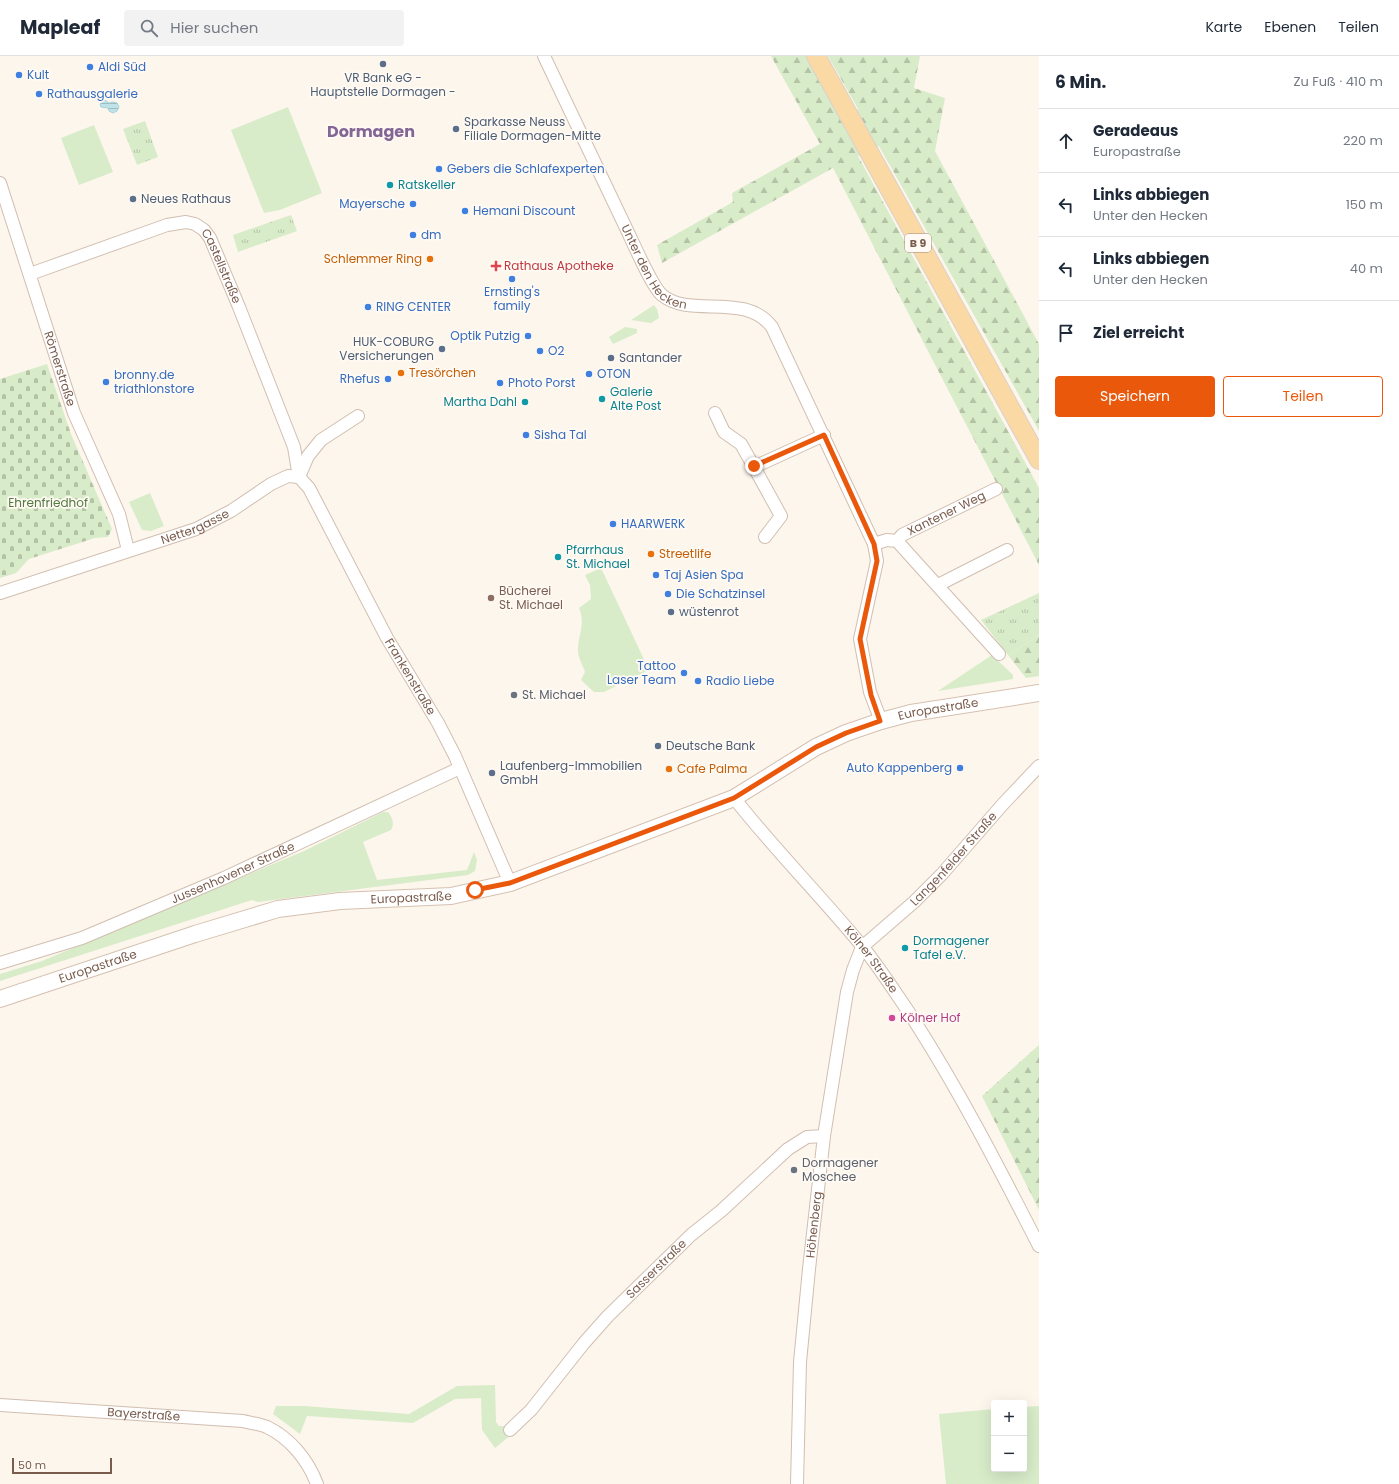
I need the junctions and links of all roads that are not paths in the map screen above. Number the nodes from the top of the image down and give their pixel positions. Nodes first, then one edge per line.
1 (544, 56) edge
2 (816, 56) edge
3 (0, 183) edge
4 (30, 274) junction
5 (715, 413) dead end
6 (358, 416) dead end
7 (824, 435) junction
8 (1039, 460) edge
9 (754, 466) junction
10 (299, 477) junction
11 (996, 488) dead end
12 (765, 537) dead end
13 (897, 541) junction
14 (874, 544) junction
15 (128, 550) junction
16 (1007, 550) dead end
17 (938, 585) junction
18 (0, 593) edge
19 (999, 654) dead end
20 (1039, 693) edge
21 (880, 721) junction
22 (1039, 766) edge
23 (460, 768) junction
24 (734, 798) junction
25 (510, 883) junction
26 (862, 947) junction
27 (0, 963) edge
28 (0, 999) edge
29 (824, 1136) junction
30 (1039, 1246) edge
31 (0, 1405) edge
32 (510, 1430) dead end
33 (317, 1484) edge
34 (797, 1484) edge

1 - 7 street, Unter den Hecken
2 - 8 main road, B 9
3 - 4 street, Römerstraße
4 - 10 street, Castellstraße
4 - 15 street, Römerstraße
5 - 9 street
6 - 10 street
7 - 9 street
7 - 14 street, Unter den Hecken
9 - 12 street
10 - 15 street, Nettergasse
10 - 23 street, Frankenstraße
11 - 13 street, Xantener Weg
13 - 14 street, Xantener Weg
13 - 17 street, Xantener Weg
14 - 21 street, Unter den Hecken
15 - 18 street, Nettergasse
16 - 17 street
17 - 19 street, Xantener Weg
20 - 21 main road, Europastraße
21 - 24 main road, Europastraße
22 - 26 street, Langenfelder Straße
23 - 25 street, Frankenstraße
23 - 27 street, Jussenhovener Straße
24 - 25 main road, Europastraße
24 - 26 street, Kölner Straße
25 - 28 main road, Europastraße
26 - 29 street, Höhenberg
26 - 30 street, Kölner Straße
29 - 32 street, Sasserstraße
29 - 34 street, Höhenberg
31 - 33 street, Bayerstraße

